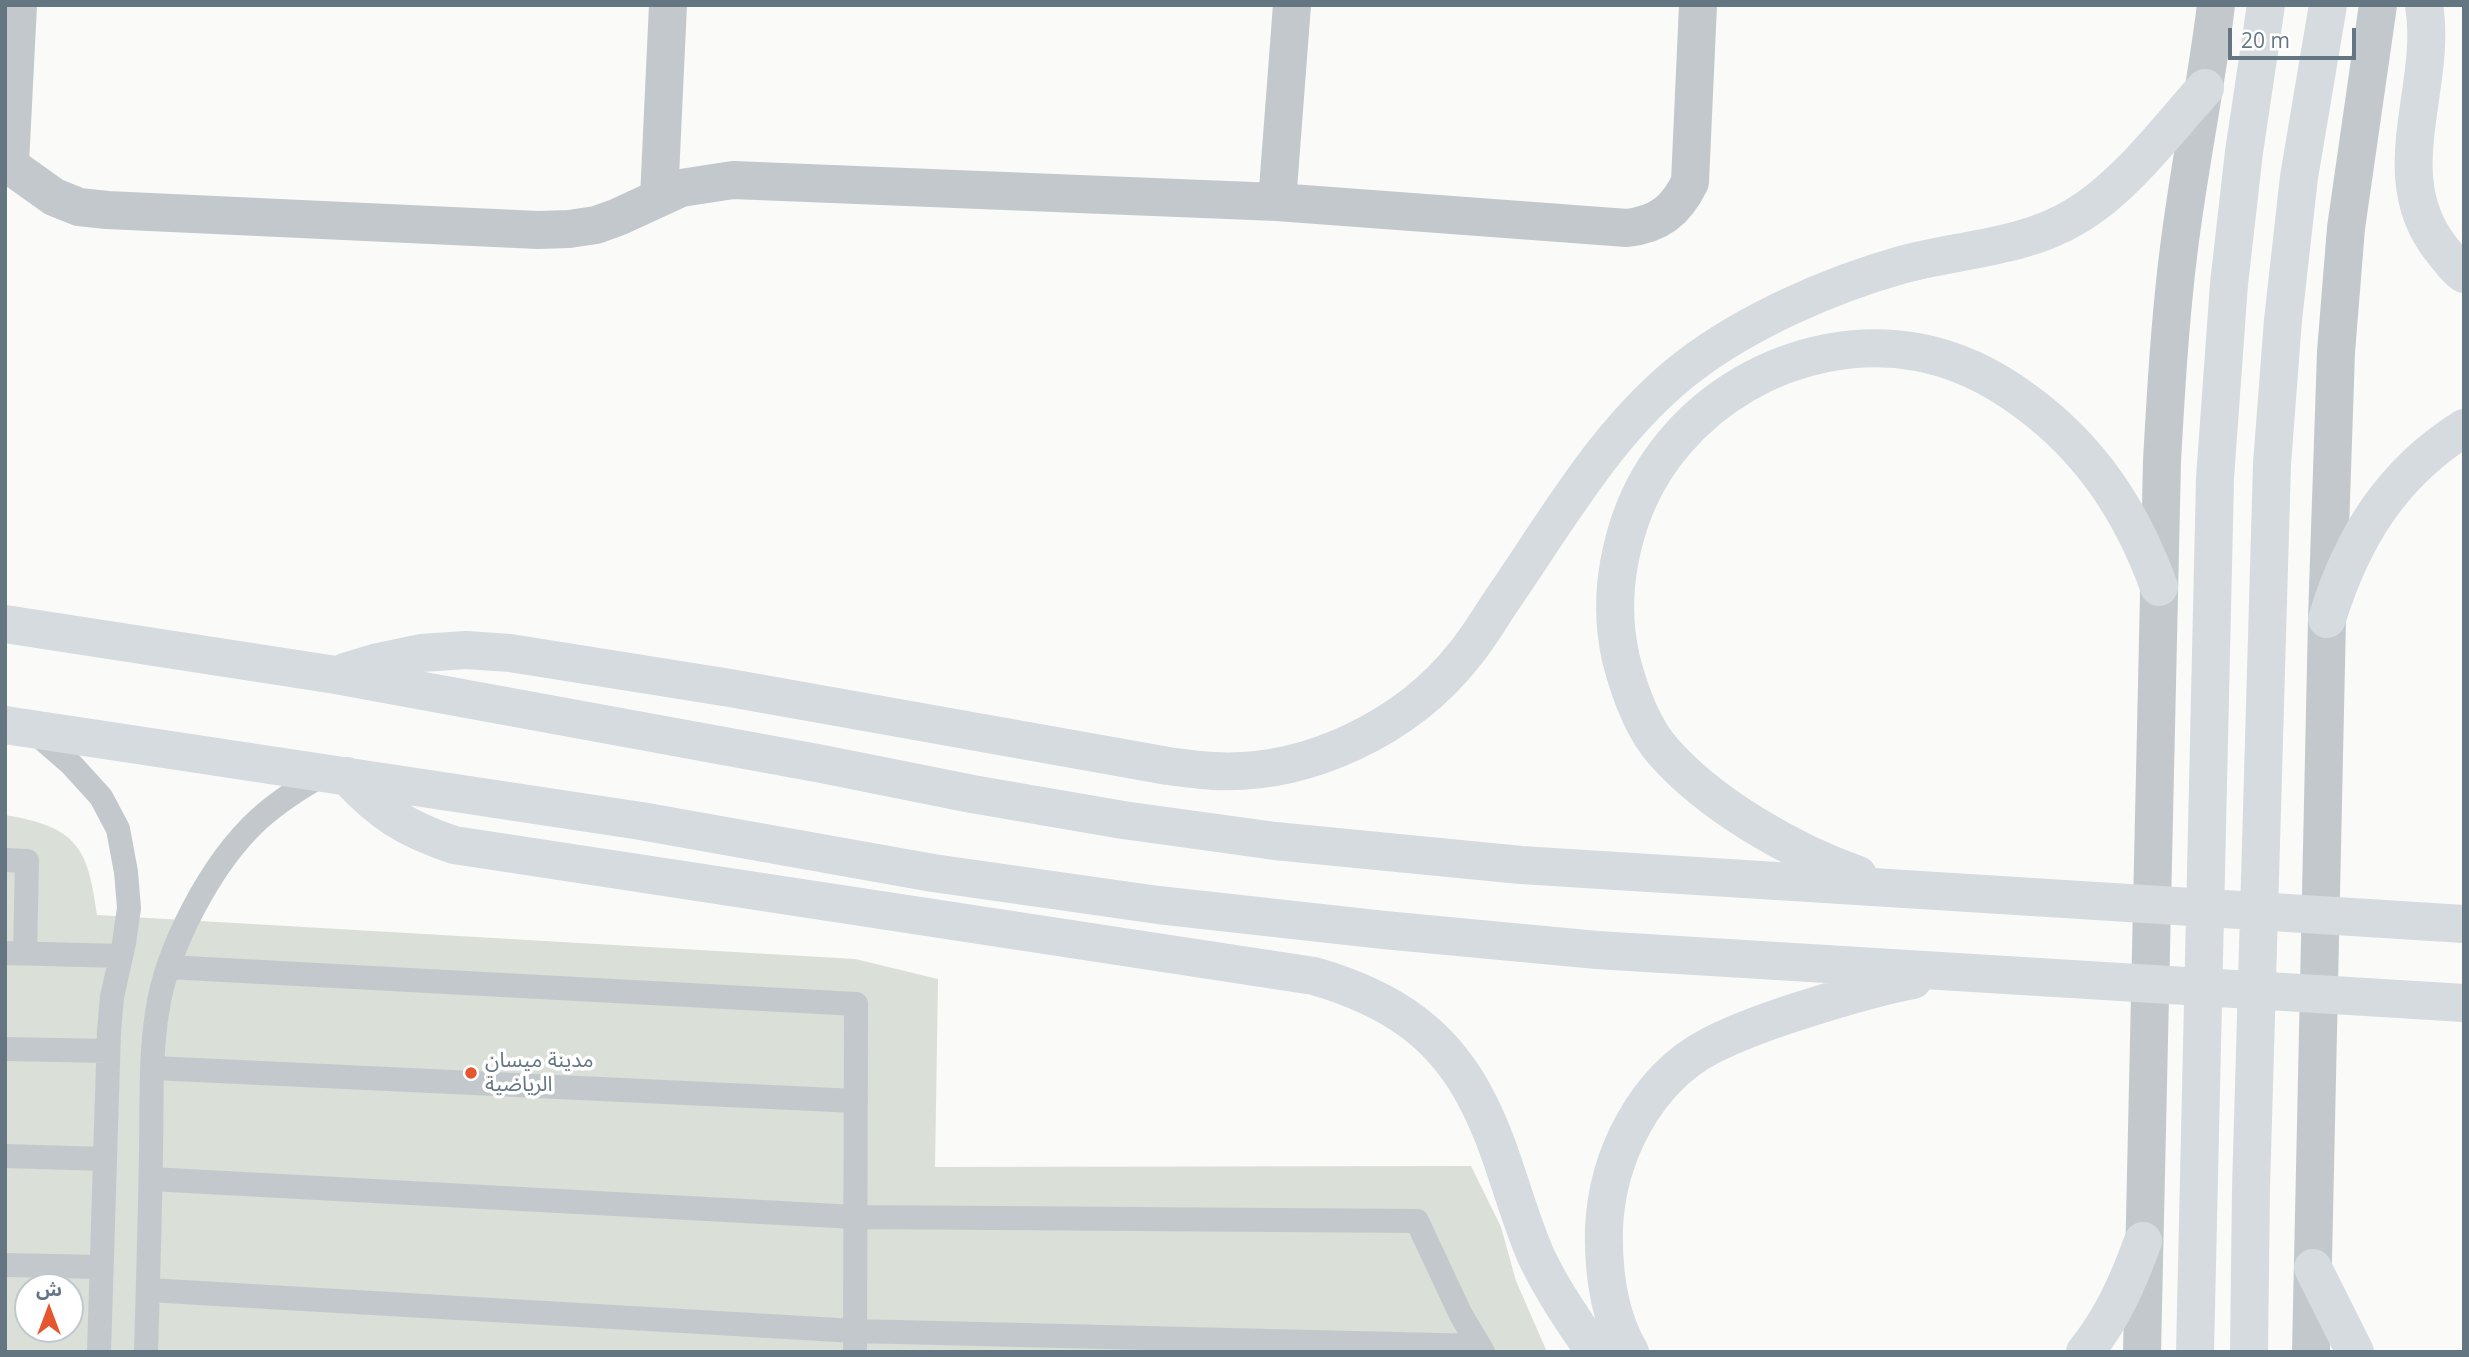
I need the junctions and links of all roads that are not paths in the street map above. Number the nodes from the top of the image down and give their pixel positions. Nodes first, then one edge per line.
1 (18, 5) edge
2 (668, 5) edge
3 (1292, 5) edge
4 (1698, 5) edge
5 (2216, 5) edge
6 (2266, 5) edge
7 (2328, 5) edge
8 (2378, 5) edge
9 (2424, 5) edge
10 (2205, 88) junction
11 (8, 163) edge
12 (659, 198) junction
13 (1277, 202) junction
14 (2462, 272) edge
15 (2464, 428) edge
16 (2159, 587) junction
17 (2327, 619) junction
18 (5, 624) edge
19 (336, 675) junction
20 (19, 727) edge
21 (336, 775) junction
22 (5, 860) edge
23 (1897, 888) junction
24 (2462, 923) edge
25 (15, 953) edge
26 (121, 956) junction
27 (168, 967) junction
28 (1960, 972) junction
29 (2464, 1003) edge
30 (5, 1049) edge
31 (108, 1051) junction
32 (154, 1068) junction
33 (856, 1101) junction
34 (5, 1156) edge
35 (105, 1158) junction
36 (150, 1178) junction
37 (855, 1217) junction
38 (2143, 1241) junction
39 (5, 1265) edge
40 (101, 1267) junction
41 (2313, 1268) junction
42 (148, 1290) junction
43 (855, 1341) edge
44 (1481, 1349) edge
45 (99, 1352) edge
46 (146, 1352) edge
47 (1595, 1352) edge
48 (1630, 1352) edge
49 (2085, 1352) edge
50 (2143, 1352) edge
51 (2195, 1352) edge
52 (2249, 1352) edge
53 (2311, 1352) edge
54 (2355, 1352) edge

1 - 11 street
2 - 12 street
3 - 13 street
4 - 13 street
5 - 10 street
6 - 51 main road
7 - 52 main road
8 - 17 street
9 - 14 main road
10 - 16 street
10 - 19 main road
11 - 12 street
12 - 13 street
15 - 17 main road
16 - 23 main road
16 - 38 street
17 - 41 street
18 - 19 main road
19 - 23 main road
20 - 21 main road
20 - 26 lane
21 - 27 lane
21 - 28 main road
21 - 47 main road
22 - 25 lane
23 - 24 main road
25 - 26 lane
26 - 31 lane
27 - 32 lane
27 - 33 lane
28 - 29 main road
28 - 48 main road
30 - 31 lane
31 - 35 lane
32 - 33 lane
32 - 36 lane
33 - 37 lane
34 - 35 lane
35 - 40 lane
36 - 37 lane
36 - 42 lane
37 - 43 lane
37 - 44 lane
38 - 49 main road
38 - 50 street
39 - 40 lane
40 - 45 lane
41 - 53 street
41 - 54 main road
42 - 43 lane
42 - 46 lane
43 - 44 lane

